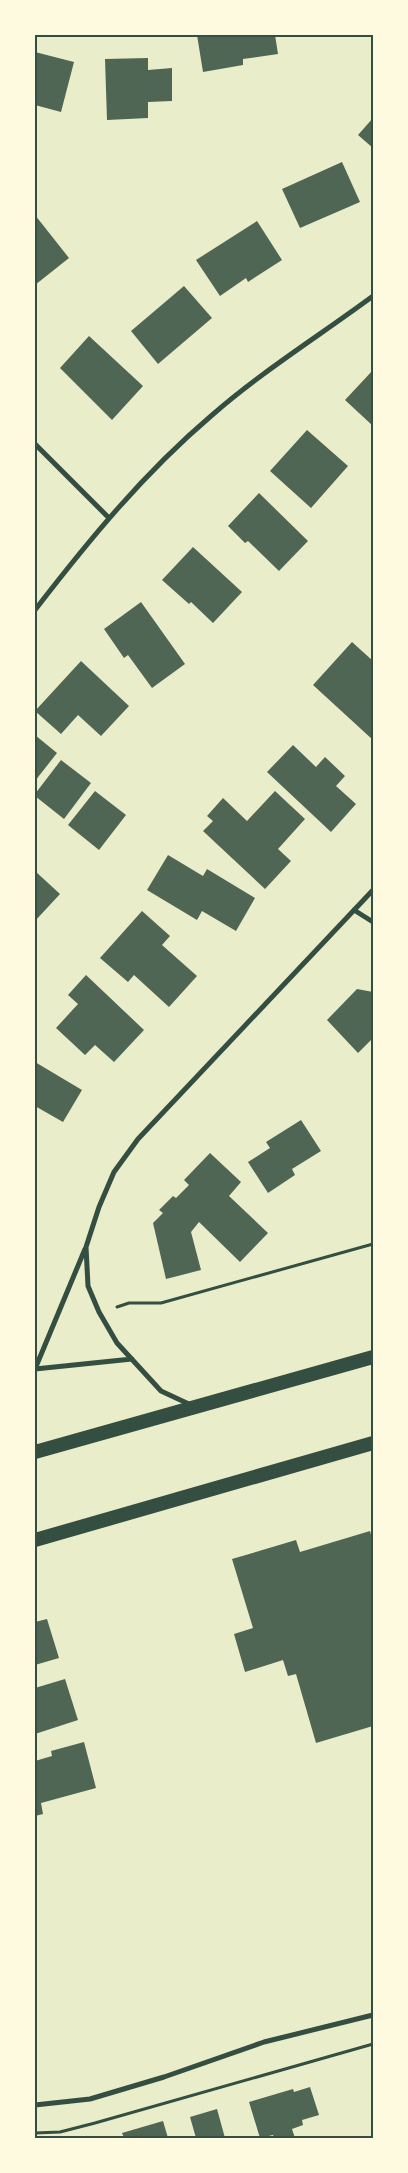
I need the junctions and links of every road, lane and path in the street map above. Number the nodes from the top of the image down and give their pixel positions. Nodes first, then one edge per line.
1 (373, 296) edge
2 (35, 444) edge
3 (109, 518) junction
4 (35, 610) edge
5 (373, 890) edge
6 (354, 910) junction
7 (373, 922) edge
8 (373, 1244) edge
9 (86, 1247) junction
10 (98, 1312) junction
11 (373, 1357) edge
12 (132, 1359) junction
13 (35, 1369) edge
14 (195, 1406) junction
15 (373, 1443) edge
16 (35, 1452) edge
17 (35, 1540) edge
18 (373, 2015) edge
19 (373, 2044) edge
20 (35, 2105) edge
21 (35, 2133) edge

1 - 3 street
2 - 3 street
3 - 4 street
5 - 6 street
6 - 7 street
6 - 9 street
8 - 10 path
9 - 10 street
9 - 13 street
10 - 12 street
11 - 14 highway
12 - 13 street
12 - 14 street
14 - 16 highway
15 - 17 highway
18 - 20 street
19 - 21 path

